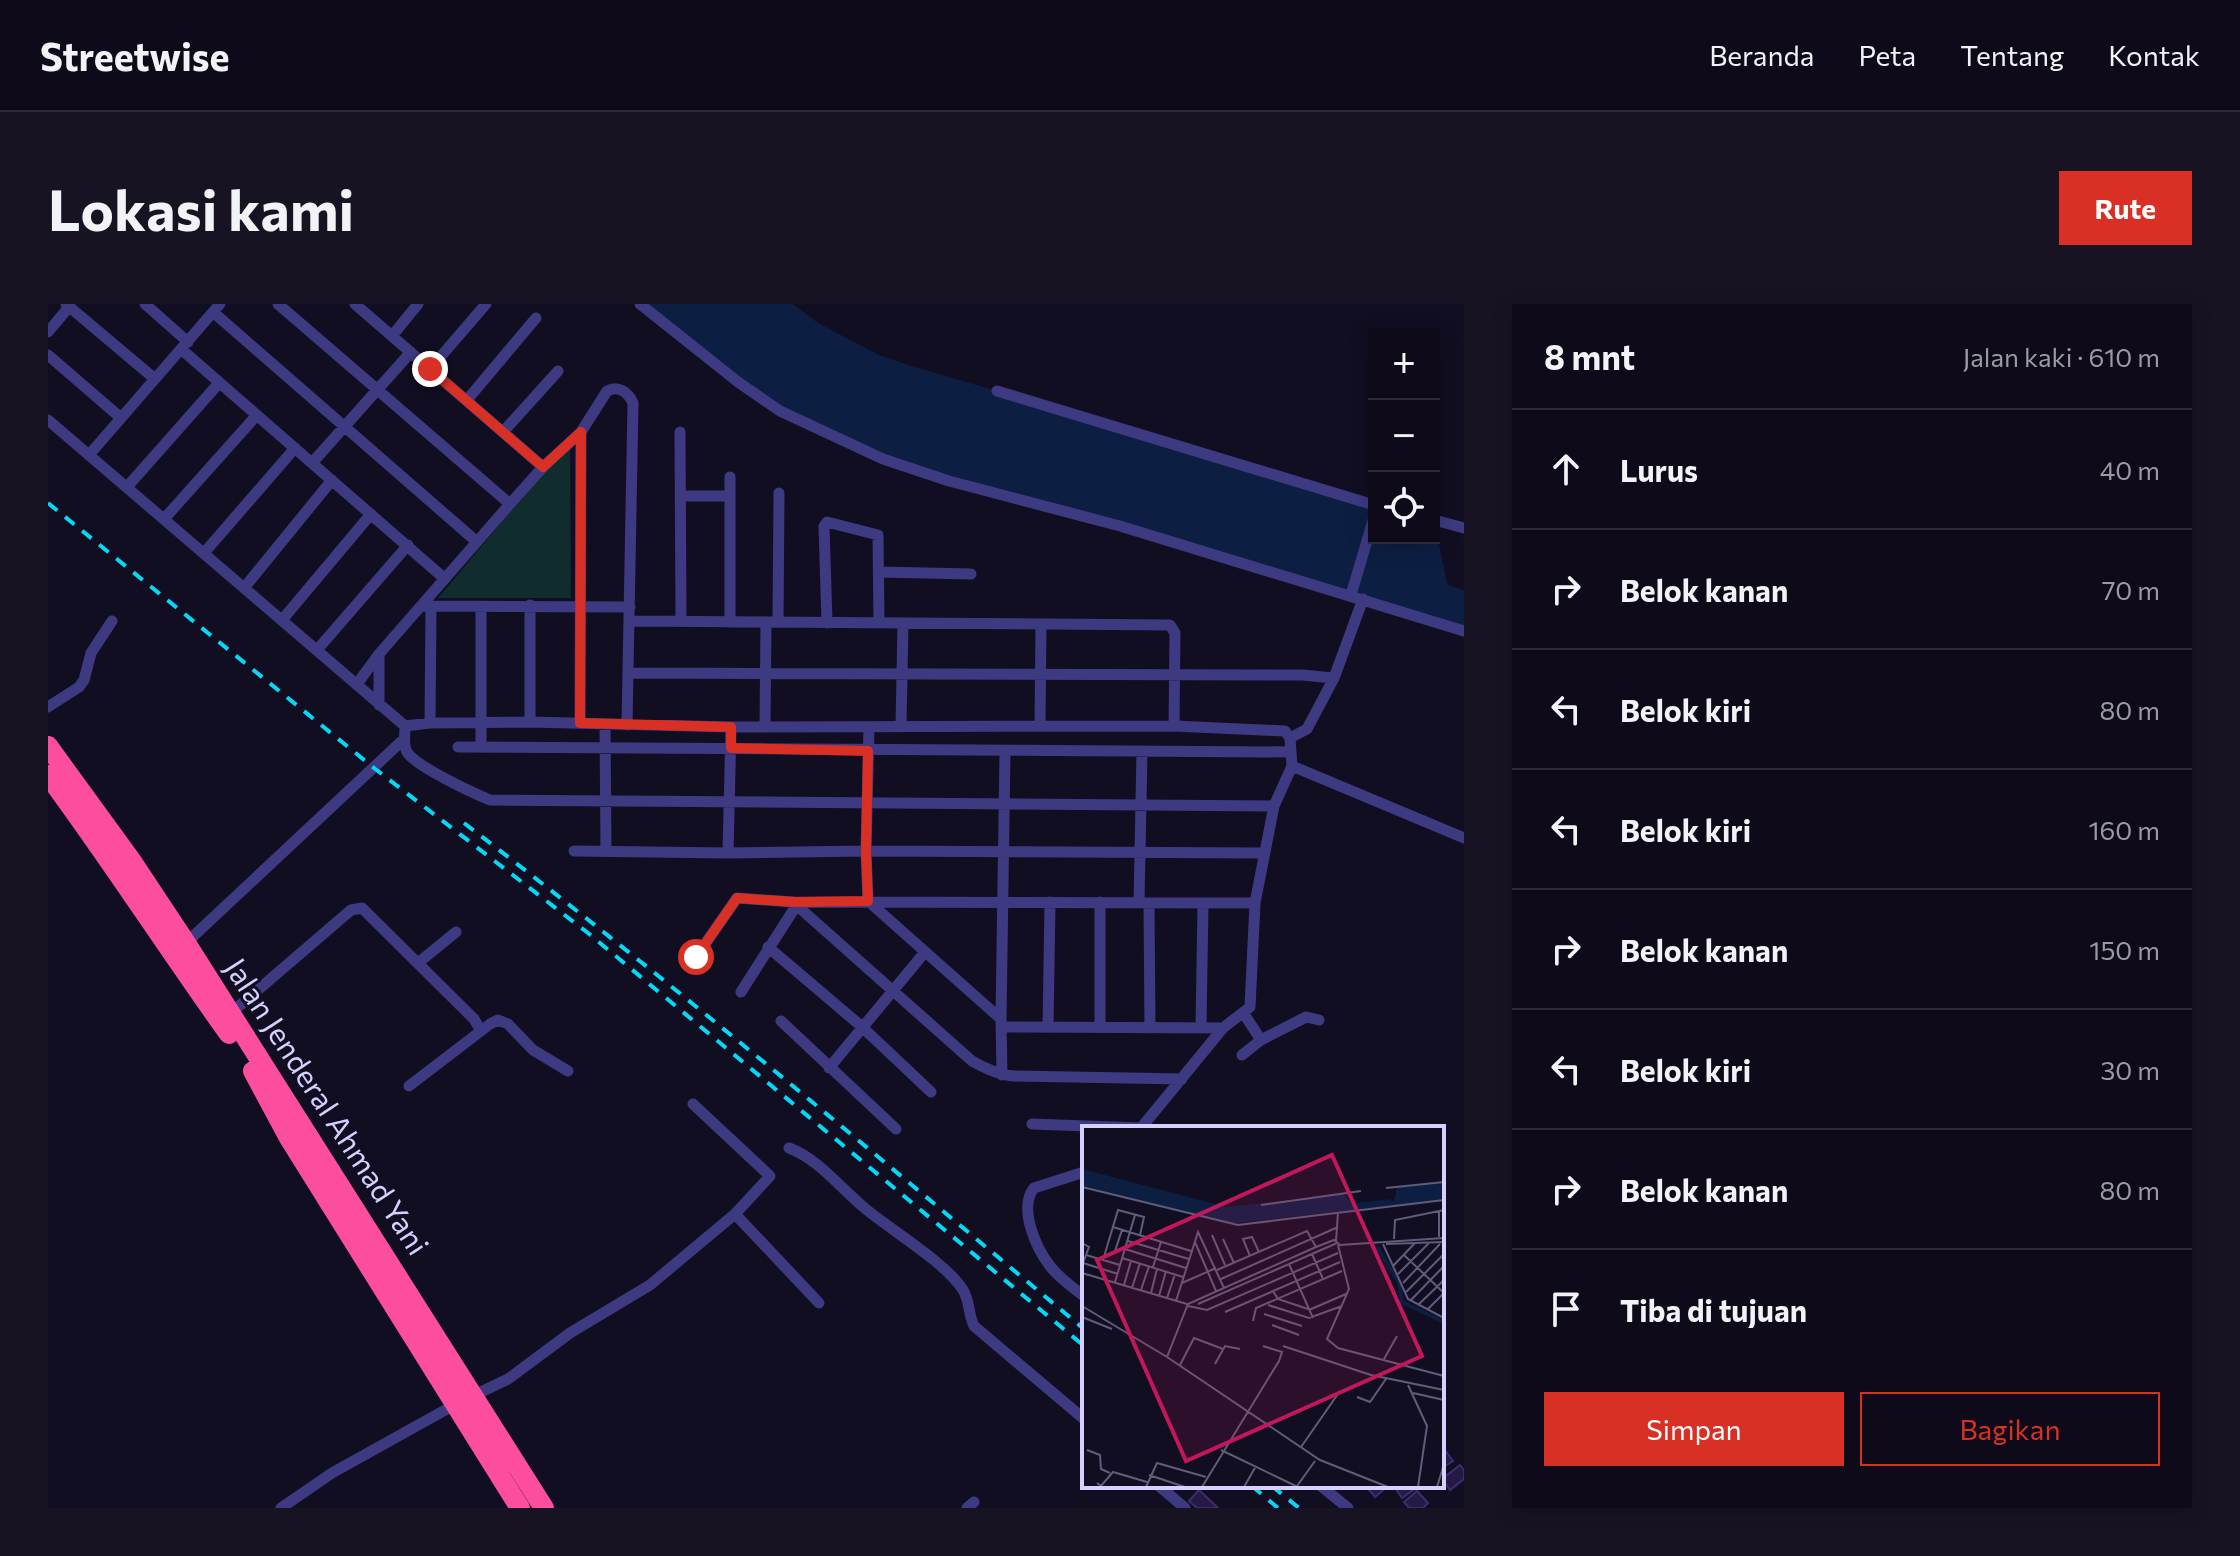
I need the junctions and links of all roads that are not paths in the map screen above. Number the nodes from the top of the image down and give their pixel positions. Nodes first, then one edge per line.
1 (87, 304) edge
2 (278, 304) edge
3 (355, 304) edge
4 (418, 304) edge
5 (486, 304) edge
6 (640, 304) edge
7 (149, 306) edge
8 (71, 308) edge
9 (217, 308) edge
10 (536, 318) dead end
11 (48, 332) edge
12 (392, 336) junction
13 (184, 346) junction
14 (411, 352) junction
15 (48, 355) edge
16 (430, 369) junction
17 (558, 371) dead end
18 (155, 379) junction
19 (219, 383) junction
20 (377, 389) junction
21 (997, 391) dead end
22 (467, 400) junction
23 (257, 415) junction
24 (121, 418) junction
25 (48, 420) edge
26 (345, 426) junction
27 (503, 432) junction
28 (581, 432) junction
29 (680, 432) dead end
30 (295, 448) junction
31 (89, 455) junction
32 (312, 463) junction
33 (543, 467) junction
34 (730, 477) dead end
35 (332, 480) junction
36 (127, 487) junction
37 (779, 493) dead end
38 (680, 496) junction
39 (729, 496) junction
40 (1368, 503) edge
41 (510, 504) junction
42 (371, 514) junction
43 (164, 519) junction
44 (1440, 522) edge
45 (1464, 528) edge
46 (477, 542) junction
47 (1368, 543) edge
48 (408, 545) junction
49 (204, 553) junction
50 (880, 572) junction
51 (971, 574) dead end
52 (445, 579) junction
53 (244, 588) junction
54 (1357, 597) junction
55 (530, 605) junction
56 (426, 606) junction
57 (580, 606) junction
58 (481, 607) junction
59 (630, 607) junction
60 (282, 620) junction
61 (112, 621) dead end
62 (630, 621) junction
63 (681, 621) junction
64 (730, 622) junction
65 (772, 622) junction
66 (827, 623) junction
67 (879, 623) junction
68 (903, 623) junction
69 (1041, 624) junction
70 (1464, 631) edge
71 (317, 650) junction
72 (379, 654) junction
73 (629, 673) junction
74 (766, 673) junction
75 (902, 674) junction
76 (1041, 674) junction
77 (1176, 675) junction
78 (1334, 678) junction
79 (357, 684) junction
80 (379, 705) junction
81 (48, 707) edge
82 (480, 722) junction
83 (530, 722) junction
84 (430, 723) junction
85 (580, 723) junction
86 (605, 724) junction
87 (627, 725) junction
88 (901, 726) junction
89 (1040, 726) junction
90 (1174, 726) junction
91 (731, 727) junction
92 (765, 727) junction
93 (869, 727) junction
94 (405, 732) junction
95 (1290, 738) junction
96 (48, 746) edge
97 (458, 747) dead end
98 (481, 747) junction
99 (606, 748) junction
100 (731, 748) junction
101 (868, 751) junction
102 (1005, 752) junction
103 (1142, 752) junction
104 (1291, 752) junction
105 (1297, 768) junction
106 (48, 775) edge
107 (607, 800) junction
108 (729, 802) junction
109 (867, 802) junction
110 (1004, 803) junction
111 (1141, 804) junction
112 (1274, 806) junction
113 (1464, 838) edge
114 (574, 851) dead end
115 (606, 851) junction
116 (866, 851) junction
117 (1004, 852) junction
118 (728, 853) junction
119 (1264, 853) junction
120 (1140, 854) junction
121 (868, 901) junction
122 (1004, 901) junction
123 (1050, 902) junction
124 (1100, 902) junction
125 (1144, 903) junction
126 (1203, 903) junction
127 (1255, 903) junction
128 (795, 904) junction
129 (456, 932) dead end
130 (186, 943) junction
131 (768, 947) junction
132 (925, 952) junction
133 (696, 957) dead end
134 (418, 963) junction
135 (892, 989) junction
136 (741, 992) dead end
137 (231, 1013) junction
138 (1244, 1014) junction
139 (1319, 1020) dead end
140 (781, 1021) dead end
141 (1001, 1023) junction
142 (861, 1026) junction
143 (1048, 1027) junction
144 (1100, 1027) junction
145 (1150, 1028) junction
146 (1201, 1028) junction
147 (1223, 1028) junction
148 (481, 1031) junction
149 (1261, 1040) junction
150 (1242, 1055) dead end
151 (829, 1068) junction
152 (568, 1071) dead end
153 (1002, 1075) junction
154 (1182, 1079) junction
155 (409, 1086) dead end
156 (931, 1092) dead end
157 (693, 1104) dead end
158 (1032, 1124) dead end
159 (1086, 1126) edge
160 (1143, 1126) edge
161 (896, 1129) dead end
162 (789, 1148) dead end
163 (1082, 1173) edge
164 (735, 1214) junction
165 (1082, 1294) edge
166 (819, 1303) dead end
167 (465, 1400) junction
168 (1082, 1417) edge
169 (1161, 1488) edge
170 (1323, 1488) edge
171 (281, 1508) edge
172 (520, 1508) edge
173 (544, 1508) edge
174 (1185, 1508) edge
175 (1348, 1508) edge

1 - 8 street
2 - 20 street
3 - 12 street
4 - 12 street
5 - 16 street
6 - 54 street
7 - 13 street
8 - 11 street
8 - 18 street
9 - 13 street
9 - 26 street
10 - 22 street
12 - 14 street
13 - 18 street
13 - 19 street
14 - 16 street
14 - 20 street
15 - 24 street
16 - 22 street
17 - 27 street
18 - 24 street
19 - 23 street
19 - 36 street
20 - 26 street
20 - 41 street
21 - 40 street
22 - 27 street
23 - 30 street
23 - 43 street
24 - 31 street
25 - 31 street
26 - 32 street
26 - 46 street
27 - 33 street
28 - 33 street
28 - 57 street
28 - 59 street
29 - 38 street
30 - 32 street
30 - 49 street
31 - 36 street
32 - 35 street
33 - 41 street
34 - 39 street
35 - 42 street
35 - 53 street
36 - 43 street
37 - 65 street
38 - 39 street
38 - 63 street
39 - 64 street
41 - 46 street
42 - 48 street
42 - 60 street
43 - 49 street
44 - 45 street
46 - 52 street
47 - 54 street
48 - 52 street
48 - 71 street
49 - 53 street
50 - 51 street
50 - 66 street
50 - 67 street
52 - 56 street
53 - 60 street
54 - 70 street
54 - 78 street
55 - 57 street
55 - 58 street
55 - 83 street
56 - 58 street
56 - 72 street
56 - 84 street
57 - 59 street
57 - 85 street
58 - 82 street
59 - 62 street
60 - 71 street
61 - 81 street
62 - 63 street
62 - 73 street
63 - 64 street
64 - 65 street
65 - 66 street
65 - 74 street
66 - 67 street
67 - 68 street
68 - 69 street
68 - 75 street
69 - 76 street
69 - 77 street
71 - 79 street
72 - 79 street
72 - 80 street
73 - 74 street
73 - 87 street
74 - 75 street
74 - 92 street
75 - 76 street
75 - 88 street
76 - 77 street
76 - 89 street
77 - 78 street
77 - 90 street
78 - 95 street
79 - 80 street
80 - 94 street
82 - 83 street
82 - 84 street
82 - 98 street
83 - 85 street
84 - 94 street
85 - 86 street
86 - 87 street
86 - 99 street
87 - 91 street
88 - 89 street
88 - 93 street
89 - 90 street
90 - 95 street
91 - 92 street
91 - 100 street
92 - 93 street
93 - 101 street
94 - 107 street
94 - 130 street
95 - 104 street
96 - 130 highway, Jalan Jenderal Ahmad Yani
97 - 98 street
98 - 99 street
99 - 100 street
99 - 107 street
100 - 101 street
100 - 108 street
101 - 102 street
101 - 109 street
102 - 103 street
102 - 110 street
103 - 104 street
103 - 111 street
104 - 105 street
105 - 112 street
105 - 113 street
106 - 167 highway, Jalan Jenderal Ahmad Yani
107 - 108 street
107 - 115 street
108 - 109 street
108 - 118 street
109 - 110 street
109 - 116 street
110 - 111 street
110 - 117 street
111 - 112 street
111 - 120 street
112 - 119 street
114 - 115 street
115 - 118 street
116 - 117 street
116 - 118 street
116 - 121 street
117 - 120 street
117 - 122 street
119 - 120 street
119 - 127 street
120 - 125 street
121 - 122 street
121 - 128 street
121 - 132 street
122 - 123 street
122 - 141 street
123 - 124 street
123 - 143 street
124 - 125 street
124 - 144 street
125 - 126 street
125 - 145 street
126 - 127 street
126 - 146 street
127 - 138 street
128 - 131 street
128 - 133 street
128 - 135 street
129 - 134 street
130 - 137 highway, Jalan Jenderal Ahmad Yani
131 - 136 street
131 - 142 street
132 - 135 street
132 - 141 street
134 - 137 street
134 - 148 street
135 - 142 street
135 - 153 street
137 - 167 highway, Jalan Jenderal Ahmad Yani
138 - 147 street
138 - 149 street
139 - 149 street
140 - 151 street
141 - 143 street
141 - 153 street
142 - 151 street
142 - 156 street
143 - 144 street
144 - 145 street
145 - 146 street
146 - 147 street
147 - 154 street
148 - 152 street
148 - 155 street
149 - 150 street
151 - 161 street
153 - 154 street
154 - 160 street
157 - 164 street
158 - 159 street
162 - 168 street
163 - 165 street
164 - 166 street
164 - 167 street
167 - 171 street
167 - 172 highway, Jalan Jenderal Ahmad Yani
167 - 173 highway, Jalan Jenderal Ahmad Yani
169 - 174 street
170 - 175 street

